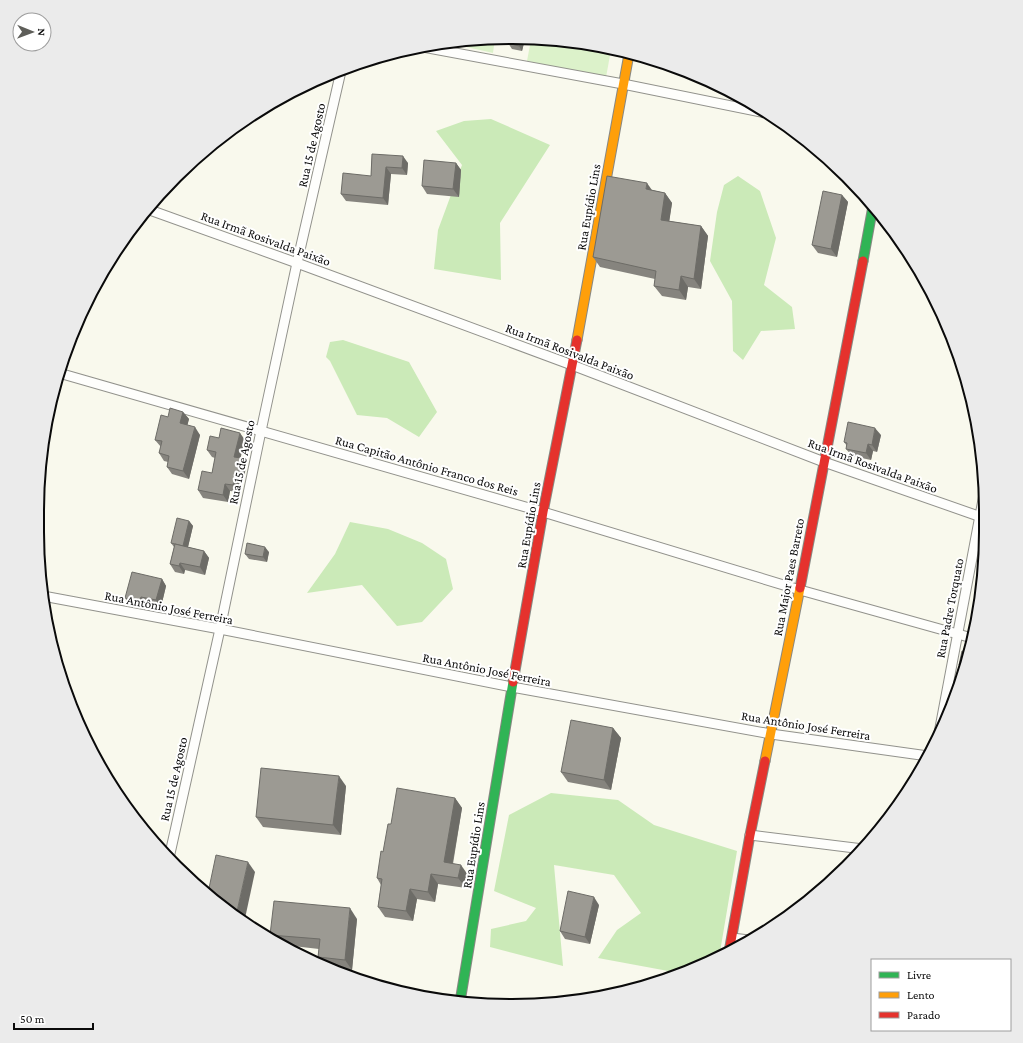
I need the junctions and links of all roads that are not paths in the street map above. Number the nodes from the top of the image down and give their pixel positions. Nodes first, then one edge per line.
1 (439, 50) edge
2 (628, 59) edge
3 (340, 77) edge
4 (623, 84) junction
5 (749, 110) edge
6 (153, 211) edge
7 (872, 214) edge
8 (297, 263) junction
9 (572, 365) junction
10 (65, 375) edge
11 (261, 431) junction
12 (824, 462) junction
13 (543, 512) junction
14 (979, 516) edge
15 (979, 532) edge
16 (800, 590) junction
17 (49, 597) edge
18 (220, 629) junction
19 (958, 634) junction
20 (967, 636) edge
21 (512, 687) junction
22 (944, 708) edge
23 (771, 734) junction
24 (922, 755) edge
25 (750, 835) junction
26 (855, 848) edge
27 (171, 851) edge
28 (732, 938) junction
29 (740, 939) edge
30 (731, 944) edge
31 (461, 996) edge

1 - 4 street
2 - 4 street, Rua Eupídio Lins
3 - 8 street, Rua 15 de Agosto
4 - 5 street
4 - 9 street, Rua Eupídio Lins
6 - 8 street, Rua Irmã Rosivalda Paixão
7 - 12 street, Rua Major Paes Barreto
8 - 9 street, Rua Irmã Rosivalda Paixão
8 - 11 street, Rua 15 de Agosto
9 - 12 street, Rua Irmã Rosivalda Paixão
9 - 13 street, Rua Eupídio Lins
10 - 11 street, Rua Capitão Antônio Franco dos Reis
11 - 13 street, Rua Capitão Antônio Franco dos Reis
11 - 18 street, Rua 15 de Agosto
12 - 14 street, Rua Irmã Rosivalda Paixão
12 - 16 street, Rua Major Paes Barreto
13 - 16 street, Rua Capitão Antônio Franco dos Reis
13 - 21 street, Rua Eupídio Lins
15 - 19 street, Rua Padre Torquato
16 - 19 street, Rua Capitão Antônio Franco dos Reis
16 - 23 street, Rua Major Paes Barreto
17 - 18 street, Rua Antônio José Ferreira
18 - 21 street, Rua Antônio José Ferreira
18 - 27 street, Rua 15 de Agosto
19 - 20 street, Rua Capitão Antônio Franco dos Reis
19 - 22 street, Rua Padre Torquato
21 - 23 street, Rua Antônio José Ferreira
21 - 31 street, Rua Eupídio Lins
23 - 24 street, Rua Antônio José Ferreira
23 - 25 street, Rua Major Paes Barreto
25 - 26 street
25 - 28 street, Rua Major Paes Barreto
28 - 29 street
28 - 30 street, Rua Major Paes Barreto

